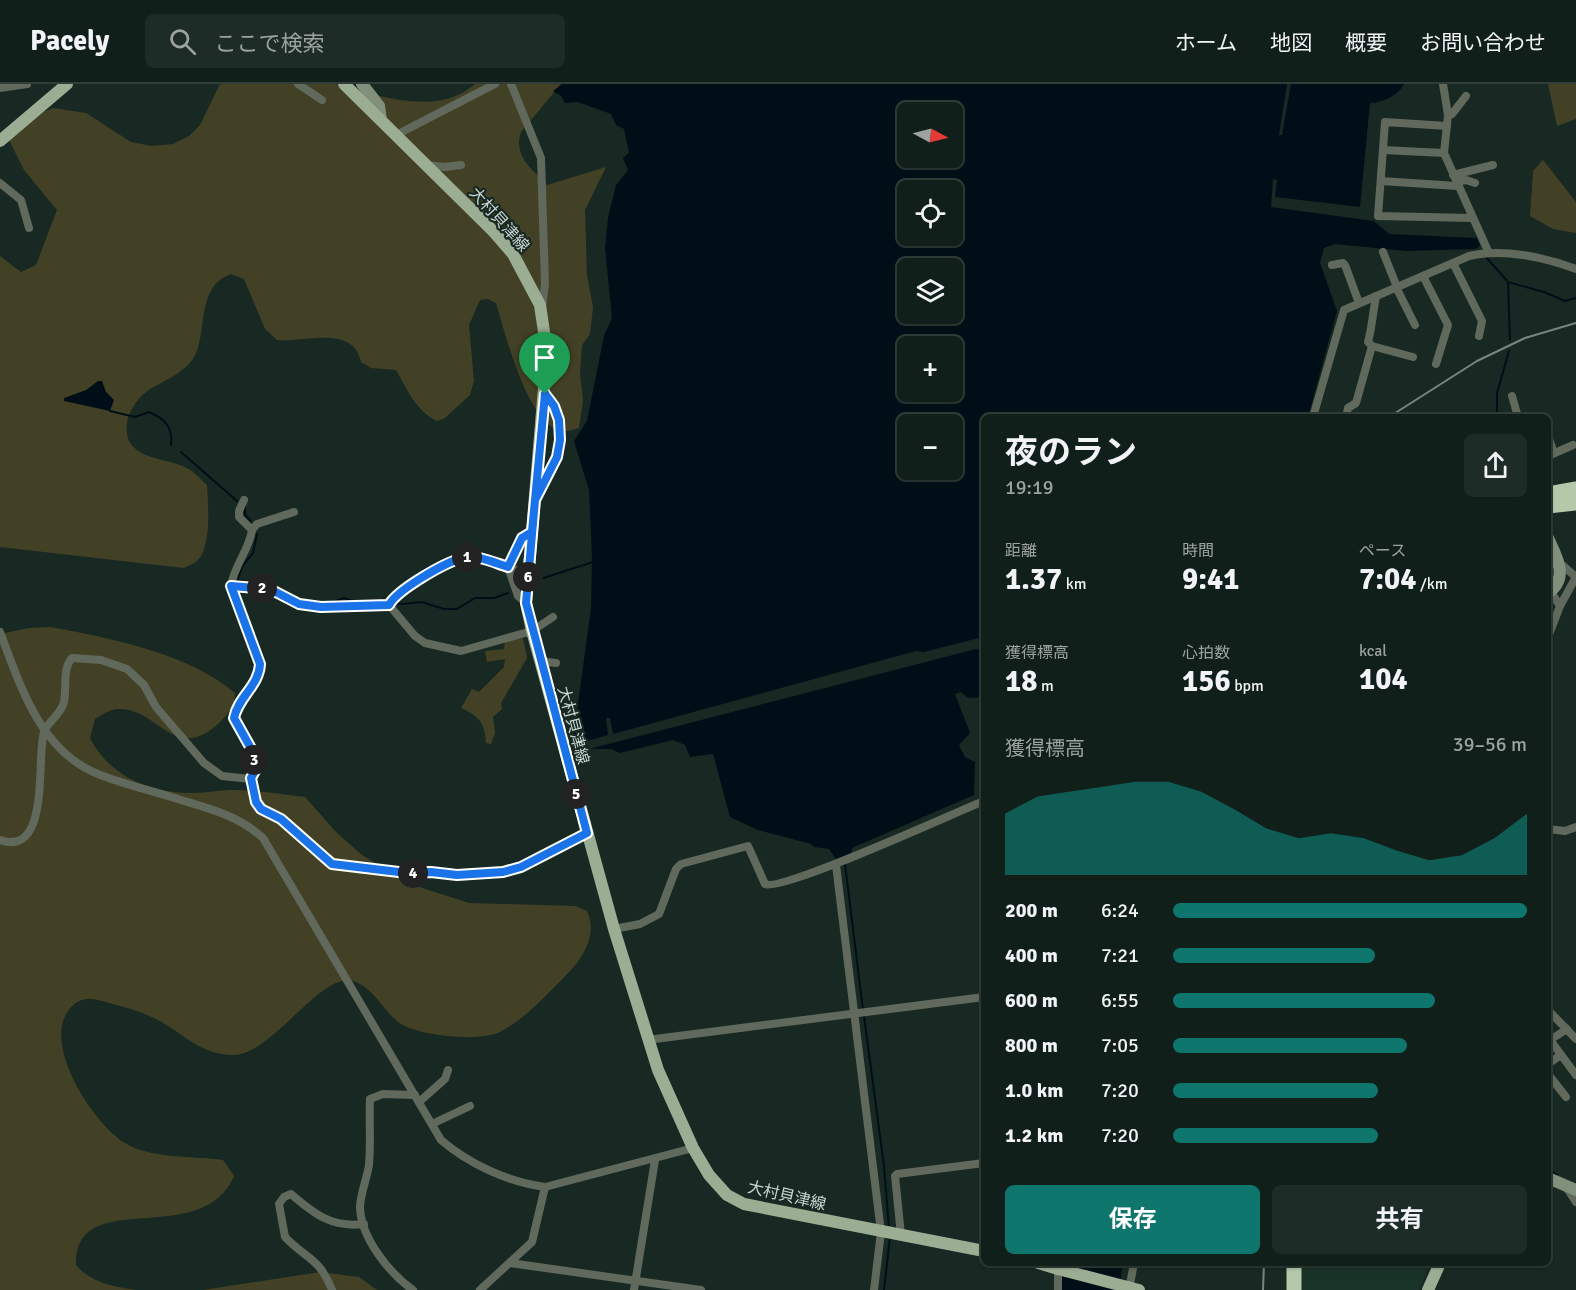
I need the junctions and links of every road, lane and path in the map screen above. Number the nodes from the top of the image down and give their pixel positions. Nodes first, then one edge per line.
1 (27, 84) edge
2 (67, 84) edge
3 (298, 84) edge
4 (344, 84) edge
5 (362, 84) edge
6 (495, 84) edge
7 (511, 84) edge
8 (1443, 84) edge
9 (0, 88) edge
10 (1466, 96) dead end
11 (322, 100) dead end
12 (1448, 114) junction
13 (381, 120) junction
14 (1447, 126) junction
15 (396, 135) junction
16 (0, 141) edge
17 (1383, 150) junction
18 (1444, 153) junction
19 (424, 164) junction
20 (461, 165) dead end
21 (1493, 165) dead end
22 (1381, 181) junction
23 (1455, 181) junction
24 (0, 183) edge
25 (1475, 183) dead end
26 (1472, 219) junction
27 (29, 228) dead end
28 (1488, 251) junction
29 (1383, 252) dead end
30 (1453, 263) junction
31 (1332, 265) dead end
32 (1576, 269) edge
33 (1423, 276) junction
34 (1397, 287) junction
35 (1376, 296) junction
36 (1359, 303) junction
37 (541, 311) junction
38 (1415, 325) dead end
39 (1479, 336) dead end
40 (1372, 346) junction
41 (1413, 357) dead end
42 (1436, 364) dead end
43 (545, 394) junction
44 (1512, 396) dead end
45 (1314, 414) edge
46 (1347, 414) edge
47 (1517, 414) edge
48 (1573, 445) dead end
49 (1551, 454) edge
50 (1576, 489) edge
51 (1551, 493) edge
52 (244, 500) dead end
53 (535, 500) junction
54 (1576, 503) edge
55 (1551, 506) edge
56 (294, 512) dead end
57 (252, 530) junction
58 (532, 532) junction
59 (1551, 544) edge
60 (1560, 563) junction
61 (508, 569) junction
62 (528, 569) junction
63 (1576, 577) edge
64 (231, 586) junction
65 (1551, 590) edge
66 (1551, 595) edge
67 (390, 602) junction
68 (526, 603) junction
69 (1560, 606) junction
70 (553, 617) dead end
71 (1551, 629) edge
72 (532, 631) junction
73 (0, 632) edge
74 (540, 661) junction
75 (556, 663) dead end
76 (44, 730) junction
77 (251, 778) junction
78 (981, 802) edge
79 (1576, 827) edge
80 (1551, 829) edge
81 (587, 833) junction
82 (0, 840) edge
83 (837, 864) junction
84 (615, 929) junction
85 (981, 997) edge
86 (857, 1012) junction
87 (1551, 1013) edge
88 (1567, 1029) junction
89 (1551, 1039) edge
90 (1576, 1039) edge
91 (647, 1040) junction
92 (1551, 1041) edge
93 (1561, 1055) junction
94 (1551, 1063) edge
95 (448, 1070) dead end
96 (1576, 1075) edge
97 (1551, 1078) edge
98 (1566, 1097) dead end
99 (417, 1099) junction
100 (470, 1106) dead end
101 (432, 1124) junction
102 (693, 1148) junction
103 (655, 1160) junction
104 (981, 1163) edge
105 (1551, 1179) edge
106 (545, 1187) junction
107 (1570, 1187) edge
108 (1576, 1203) edge
109 (364, 1224) junction
110 (890, 1233) junction
111 (981, 1250) edge
112 (510, 1263) junction
113 (1058, 1266) edge
114 (1133, 1266) edge
115 (1294, 1266) edge
116 (1439, 1266) edge
117 (635, 1285) edge
118 (332, 1290) edge
119 (413, 1290) edge
120 (480, 1290) edge
121 (701, 1290) edge
122 (874, 1290) edge
123 (1058, 1290) edge
124 (1129, 1290) edge
125 (1139, 1290) edge
126 (1294, 1290) edge
127 (1428, 1290) edge

1 - 9 street
2 - 16 main road
3 - 11 street
4 - 13 main road, 大村貝津線
5 - 13 street
6 - 15 street
7 - 37 street
8 - 12 street
10 - 12 street
12 - 14 street
13 - 15 main road, 大村貝津線
14 - 17 street
14 - 18 street
15 - 19 main road, 大村貝津線
17 - 18 street
17 - 22 street
18 - 23 street
19 - 20 street
19 - 37 main road, 大村貝津線
21 - 23 street
22 - 23 street
22 - 26 street
23 - 25 street
23 - 26 street
24 - 27 street
26 - 28 street
28 - 30 street
28 - 32 street
29 - 34 street
30 - 33 street
30 - 39 street
31 - 36 street
33 - 34 street
33 - 42 street
34 - 35 street
34 - 38 street
35 - 36 street
35 - 40 street
36 - 45 street
37 - 43 main road, 大村貝津線
40 - 41 street
40 - 46 street
43 - 53 main road, 大村貝津線
43 - 53 street
44 - 47 street
48 - 49 street
50 - 51 highway
52 - 57 street
53 - 58 main road, 大村貝津線
54 - 55 highway
56 - 57 street
57 - 64 street
58 - 61 street
58 - 62 main road, 大村貝津線
59 - 60 street
60 - 63 street
60 - 65 street
61 - 62 street
61 - 67 street
61 - 68 street
62 - 68 main road, 大村貝津線
63 - 69 street
64 - 67 street
64 - 77 street
66 - 69 street
67 - 72 street
68 - 72 main road, 大村貝津線
69 - 71 street
70 - 72 street
72 - 74 main road, 大村貝津線
73 - 76 street
74 - 75 street
74 - 81 main road, 大村貝津線
76 - 77 street
76 - 82 street
76 - 99 street
77 - 81 street
78 - 83 street
79 - 80 street
81 - 84 main road, 大村貝津線
83 - 84 street
83 - 86 street
84 - 91 main road, 大村貝津線
85 - 86 street
86 - 91 street
86 - 110 street
87 - 88 street
88 - 89 street
88 - 90 street
91 - 102 main road, 大村貝津線
92 - 93 street
93 - 94 street
93 - 96 street
95 - 99 street
97 - 98 street
99 - 101 street
99 - 109 street
100 - 101 street
101 - 106 street
102 - 103 street
102 - 110 main road, 大村貝津線
103 - 106 street
103 - 117 street
104 - 110 street
105 - 107 street
106 - 112 street
107 - 108 street
109 - 118 street
109 - 119 street
110 - 111 main road, 大村貝津線
110 - 122 street
112 - 117 street
112 - 120 street
113 - 123 street
113 - 125 main road, bridge
114 - 124 street
115 - 126 highway
116 - 127 main road
117 - 121 street

